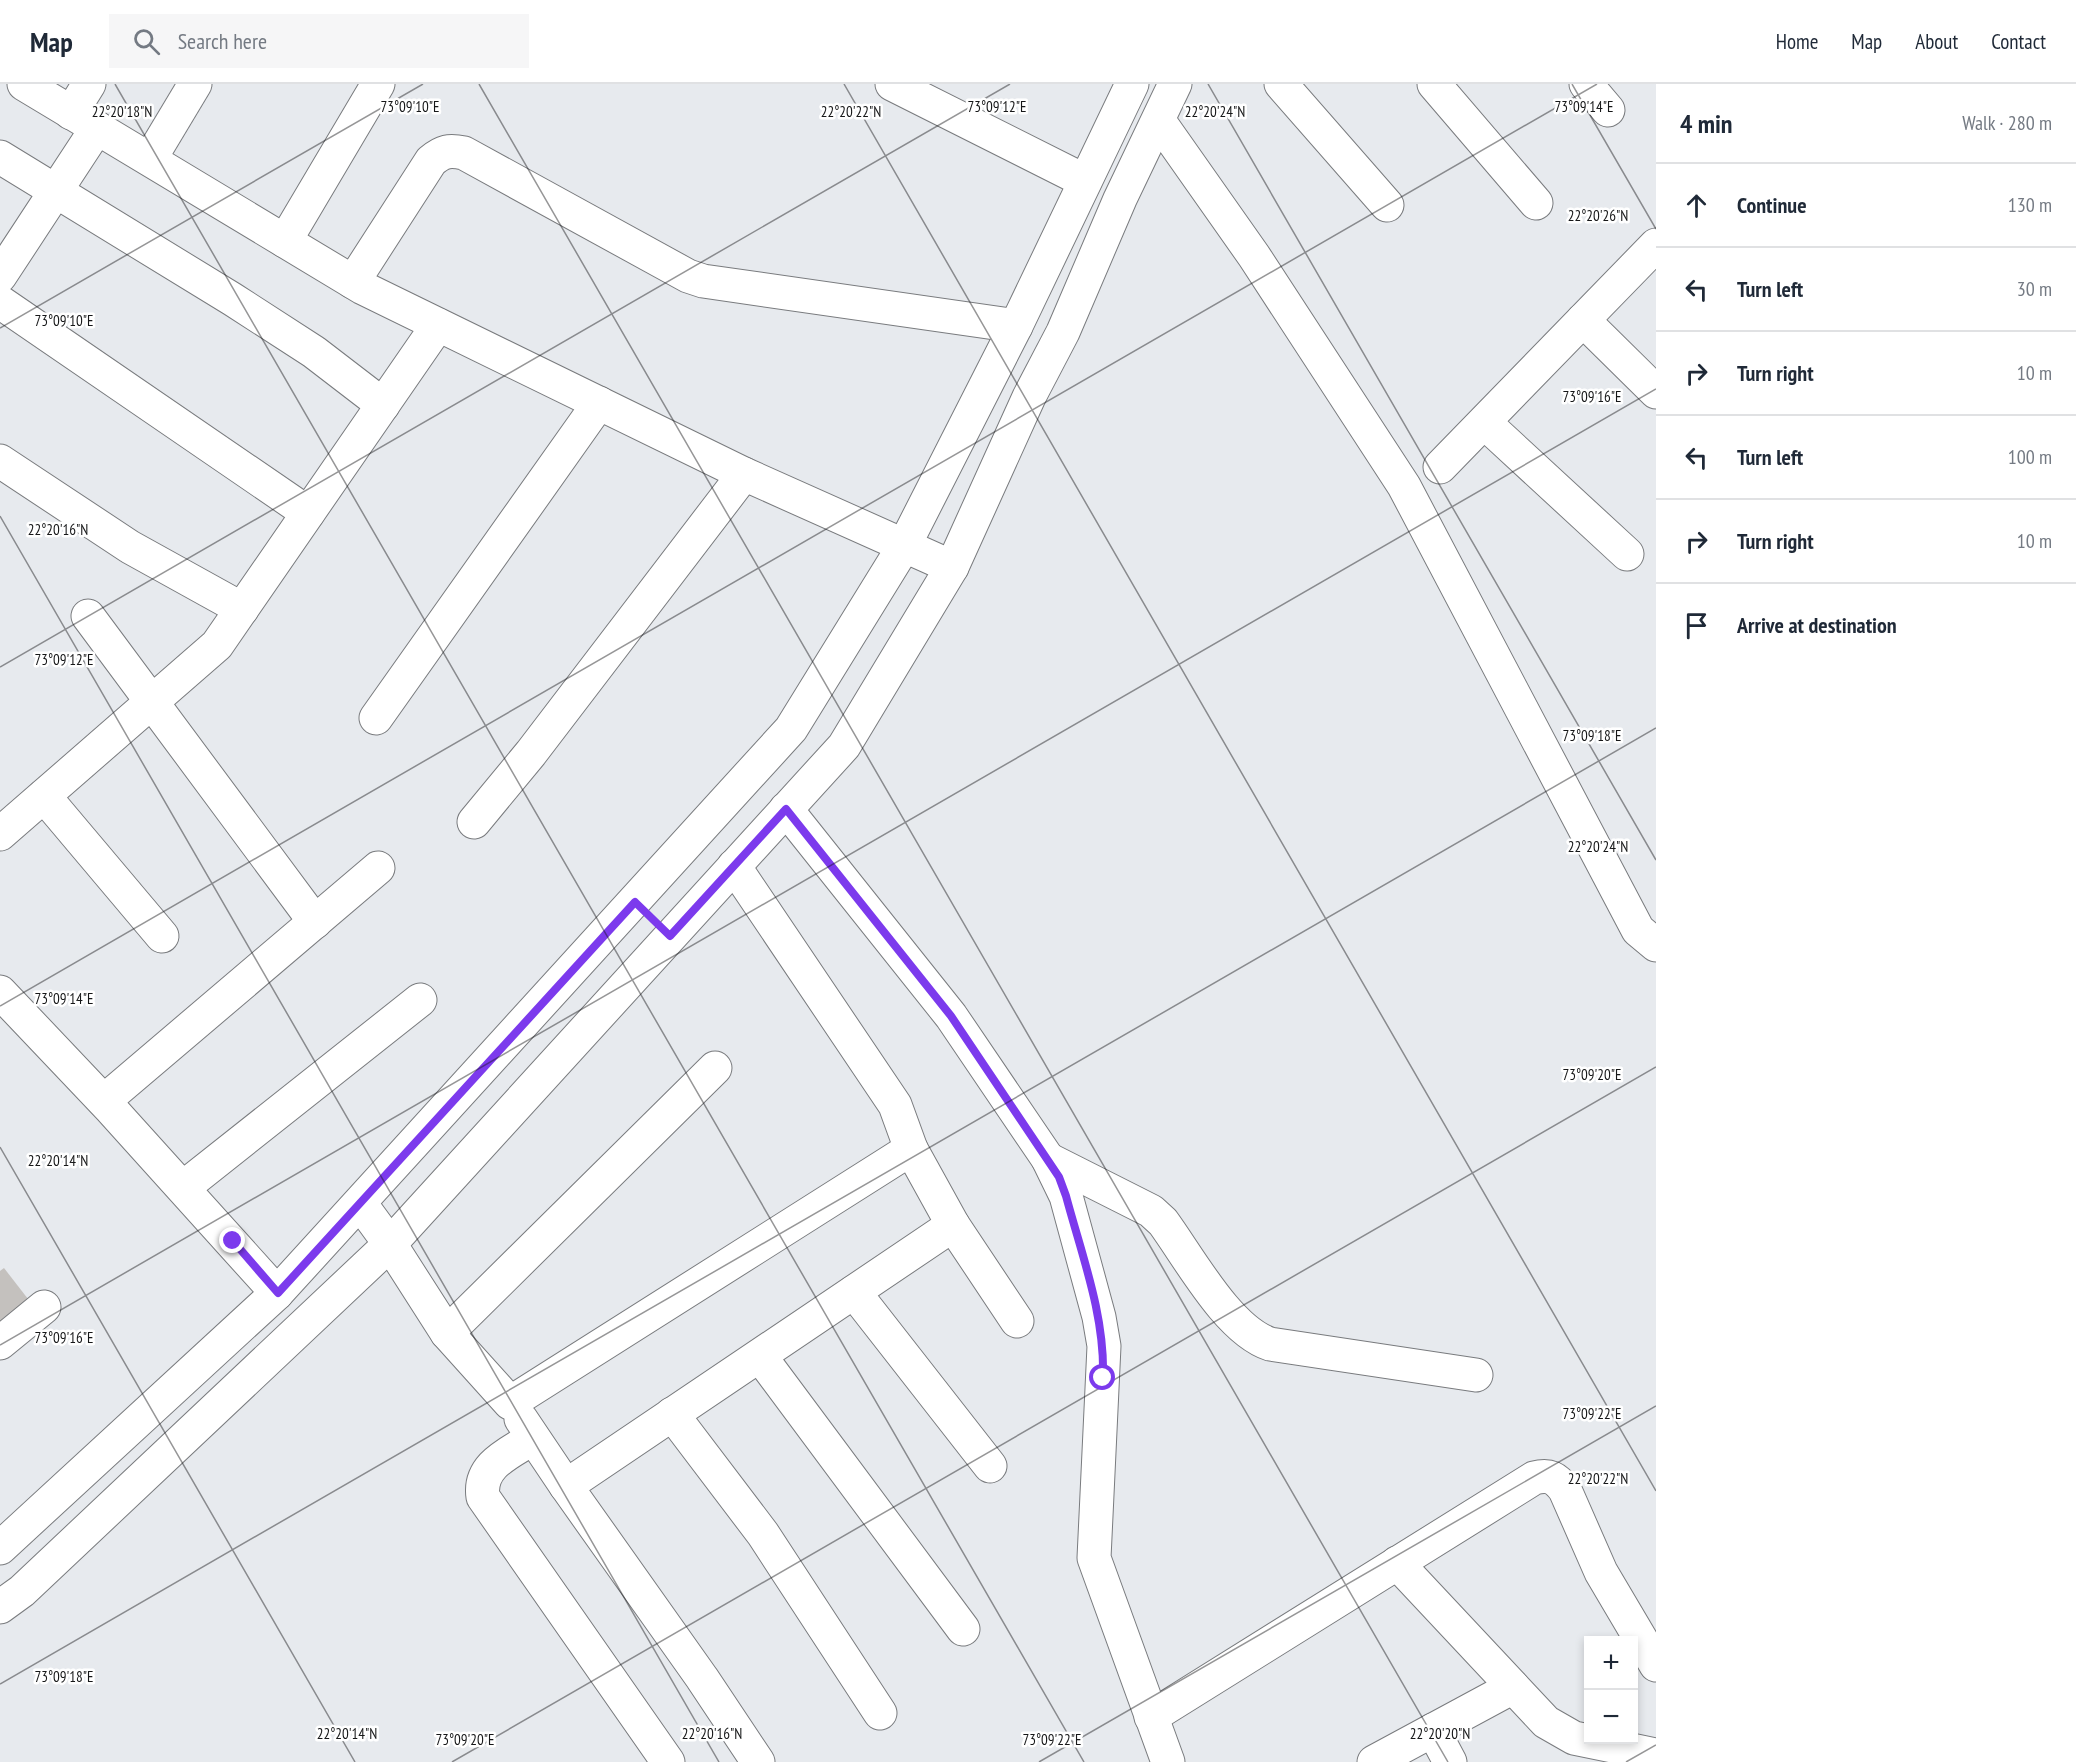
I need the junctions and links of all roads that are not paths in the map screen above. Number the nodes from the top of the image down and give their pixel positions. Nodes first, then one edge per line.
1 (24, 84) edge
2 (89, 84) edge
3 (195, 84) edge
4 (378, 84) edge
5 (892, 84) edge
6 (1132, 84) edge
7 (1175, 84) edge
8 (1281, 84) edge
9 (1434, 84) edge
10 (1586, 84) edge
11 (1608, 110) dead end
12 (84, 120) junction
13 (1159, 121) junction
14 (0, 156) edge
15 (150, 159) junction
16 (1085, 181) junction
17 (55, 192) junction
18 (1536, 203) dead end
19 (1387, 205) dead end
20 (285, 241) junction
21 (1656, 245) edge
22 (4, 262) edge
23 (353, 282) junction
24 (0, 302) edge
25 (1583, 320) junction
26 (438, 325) junction
27 (1016, 326) junction
28 (1656, 392) edge
29 (598, 403) junction
30 (383, 405) junction
31 (1485, 423) junction
32 (0, 461) edge
33 (1440, 467) dead end
34 (744, 474) junction
35 (308, 513) junction
36 (904, 546) junction
37 (1628, 554) dead end
38 (952, 567) junction
39 (242, 609) junction
40 (88, 616) dead end
41 (153, 700) junction
42 (376, 718) dead end
43 (44, 796) junction
44 (786, 809) junction
45 (474, 822) dead end
46 (0, 834) edge
47 (734, 866) junction
48 (378, 868) dead end
49 (635, 902) junction
50 (315, 922) junction
51 (162, 936) dead end
52 (670, 936) junction
53 (1656, 945) edge
54 (0, 992) edge
55 (420, 1000) dead end
56 (715, 1068) dead end
57 (104, 1101) junction
58 (911, 1149) junction
59 (1048, 1159) junction
60 (184, 1188) junction
61 (360, 1203) junction
62 (953, 1225) junction
63 (390, 1244) junction
64 (854, 1292) junction
65 (278, 1293) junction
66 (44, 1307) dead end
67 (1017, 1321) dead end
68 (447, 1333) junction
69 (0, 1343) edge
70 (760, 1356) junction
71 (1476, 1376) dead end
72 (510, 1402) junction
73 (672, 1414) junction
74 (533, 1438) junction
75 (990, 1466) dead end
76 (566, 1486) junction
77 (0, 1548) edge
78 (1397, 1563) junction
79 (0, 1567) edge
80 (11, 1599) edge
81 (963, 1629) dead end
82 (1656, 1665) edge
83 (1513, 1686) junction
84 (880, 1713) dead end
85 (1151, 1717) junction
86 (1433, 1730) junction
87 (1656, 1755) edge
88 (668, 1762) edge
89 (758, 1762) edge
90 (1168, 1762) edge
91 (1374, 1762) edge
92 (1450, 1762) edge

1 - 12 street
2 - 12 street
3 - 15 street
4 - 20 street
5 - 16 street
6 - 16 street
7 - 13 street
8 - 19 street
9 - 18 street
10 - 11 street
12 - 15 street
12 - 17 street
13 - 38 street
13 - 53 street
14 - 17 street
15 - 20 street
16 - 27 street
17 - 22 street
17 - 30 street
20 - 23 street
21 - 25 street
23 - 26 street
23 - 27 street
24 - 35 street
25 - 28 street
25 - 31 street
26 - 29 street
26 - 30 street
27 - 36 street
29 - 34 street
29 - 42 street
30 - 35 street
31 - 33 street
31 - 37 street
32 - 39 street
34 - 36 street
34 - 45 street
35 - 39 street
36 - 38 street
36 - 49 street
38 - 44 street
39 - 41 street
40 - 41 street
41 - 43 street
41 - 50 street
43 - 46 street
43 - 51 street
44 - 47 street
44 - 59 street
47 - 52 street
47 - 58 street
48 - 50 street
49 - 52 street
49 - 61 street
50 - 57 street
52 - 63 street
54 - 57 street
55 - 60 street
56 - 68 street
57 - 60 street
58 - 62 street
58 - 72 street
59 - 71 street
59 - 85 street
60 - 65 street
61 - 63 street
61 - 65 street
62 - 64 street
62 - 67 street
63 - 68 street
63 - 80 street
64 - 70 street
64 - 75 street
65 - 77 street
66 - 69 street
68 - 72 street
70 - 73 street
70 - 81 street
72 - 74 street
73 - 76 street
73 - 84 street
74 - 76 street
74 - 88 street
76 - 89 street
78 - 82 street
78 - 83 street
78 - 85 street
79 - 80 street
83 - 86 street
83 - 87 street
85 - 90 street
86 - 91 street
86 - 92 street

